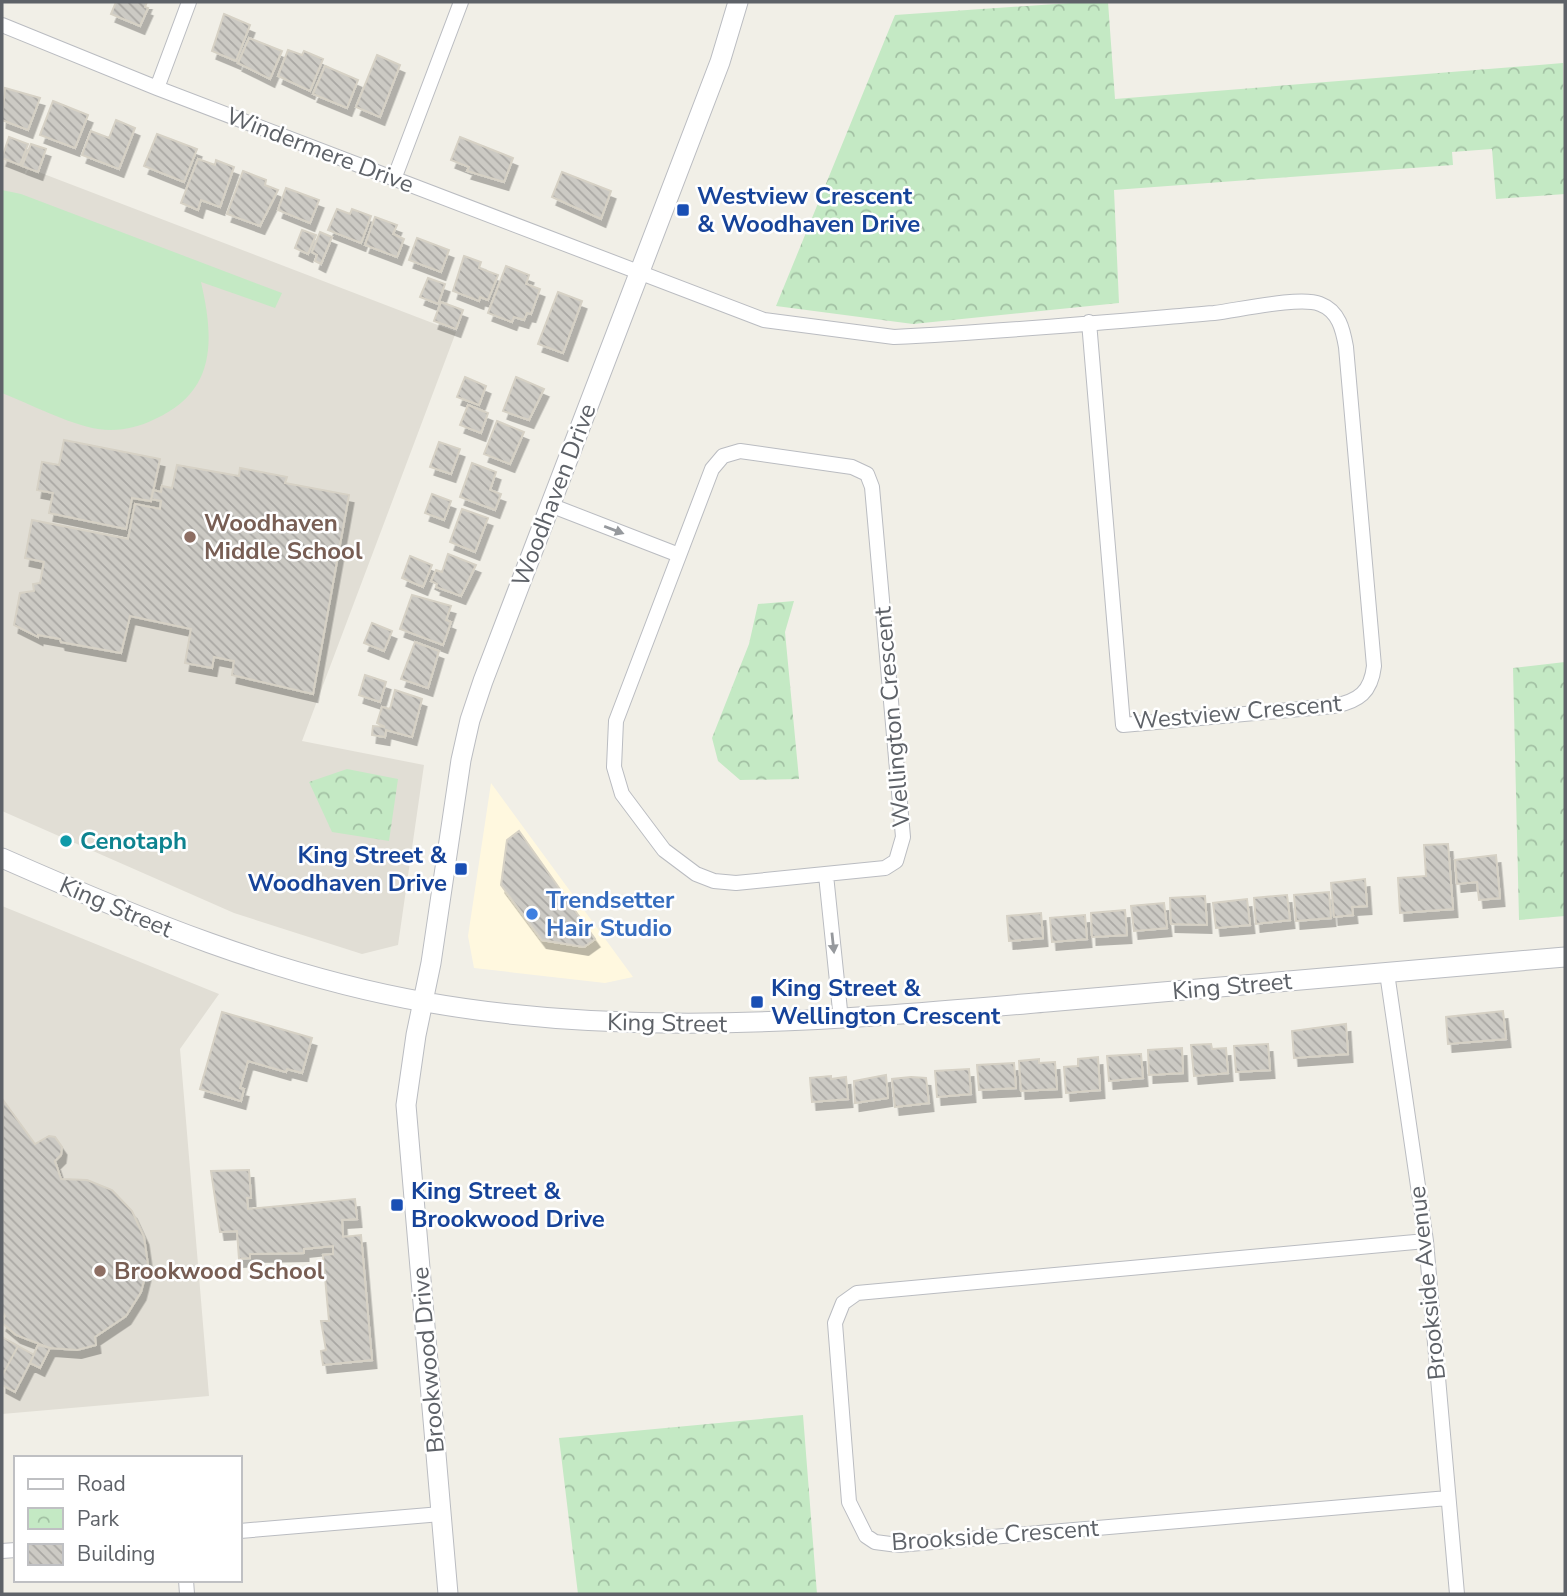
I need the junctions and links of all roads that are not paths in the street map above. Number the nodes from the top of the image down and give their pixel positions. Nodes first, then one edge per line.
1 (188, 2) edge
2 (461, 2) edge
3 (738, 2) edge
4 (2, 25) edge
5 (158, 88) junction
6 (394, 179) junction
7 (640, 273) junction
8 (1089, 322) junction
9 (551, 505) junction
10 (679, 555) junction
11 (2, 858) edge
12 (826, 875) junction
13 (1565, 957) edge
14 (1387, 973) junction
15 (422, 1002) junction
16 (841, 1020) junction
17 (1426, 1241) junction
18 (1448, 1498) junction
19 (441, 1514) junction
20 (242, 1531) edge
21 (448, 1594) edge
22 (1457, 1594) edge

1 - 5 street
2 - 6 street
3 - 7 street, Woodhaven Drive
4 - 5 street, Windermere Drive
5 - 6 street, Windermere Drive
6 - 7 street, Windermere Drive
7 - 8 street, Westview Crescent
7 - 9 street, Woodhaven Drive
8 - 8 street, Westview Crescent
9 -> 10 street
9 - 15 street, Woodhaven Drive
10 - 12 street, Wellington Crescent
10 - 12 street, Wellington Crescent
11 - 15 street, King Street
12 -> 16 street
13 - 14 street, King Street
14 - 16 street, King Street
14 - 17 street, Brookside Avenue
15 - 16 street, King Street
15 - 19 street, Brookwood Drive
17 - 18 street, Brookside Avenue
17 - 18 street, Brookside Crescent
18 - 22 street, Brookside Avenue
19 - 20 street
19 - 21 street, Brookwood Drive

